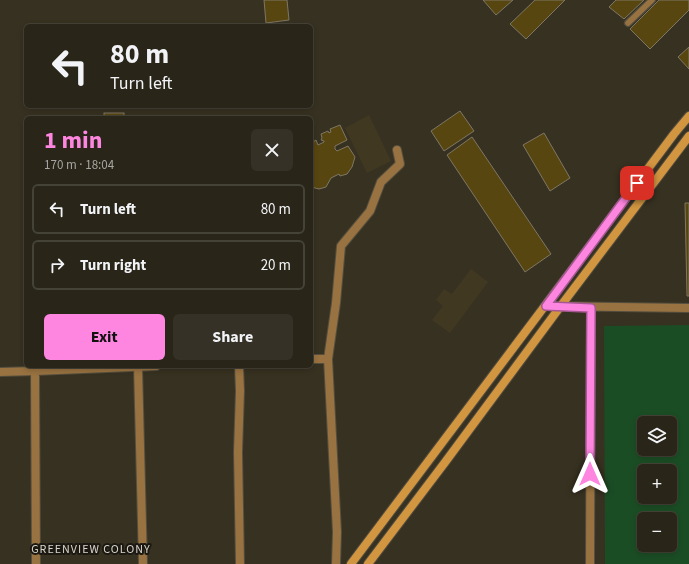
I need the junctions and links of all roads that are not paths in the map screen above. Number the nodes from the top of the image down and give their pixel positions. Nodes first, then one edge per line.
1 (652, 0) edge
2 (628, 23) dead end
3 (689, 116) edge
4 (689, 136) edge
5 (397, 150) dead end
6 (546, 306) junction
7 (560, 307) junction
8 (591, 308) junction
9 (689, 308) edge
10 (313, 359) edge
11 (328, 359) junction
12 (112, 368) edge
13 (138, 368) edge
14 (239, 368) edge
15 (35, 371) junction
16 (0, 372) edge
17 (36, 564) edge
18 (143, 564) edge
19 (240, 564) edge
20 (336, 564) edge
21 (351, 564) edge
22 (368, 564) edge
23 (590, 564) edge

1 - 2 lane
3 - 6 main road
4 - 7 main road
5 - 11 street
6 - 7 street
6 - 21 main road
7 - 8 street
7 - 22 main road
8 - 9 street
8 - 23 street
10 - 11 street
11 - 20 street
12 - 15 street
13 - 18 street
14 - 19 street
15 - 16 street
15 - 17 street

